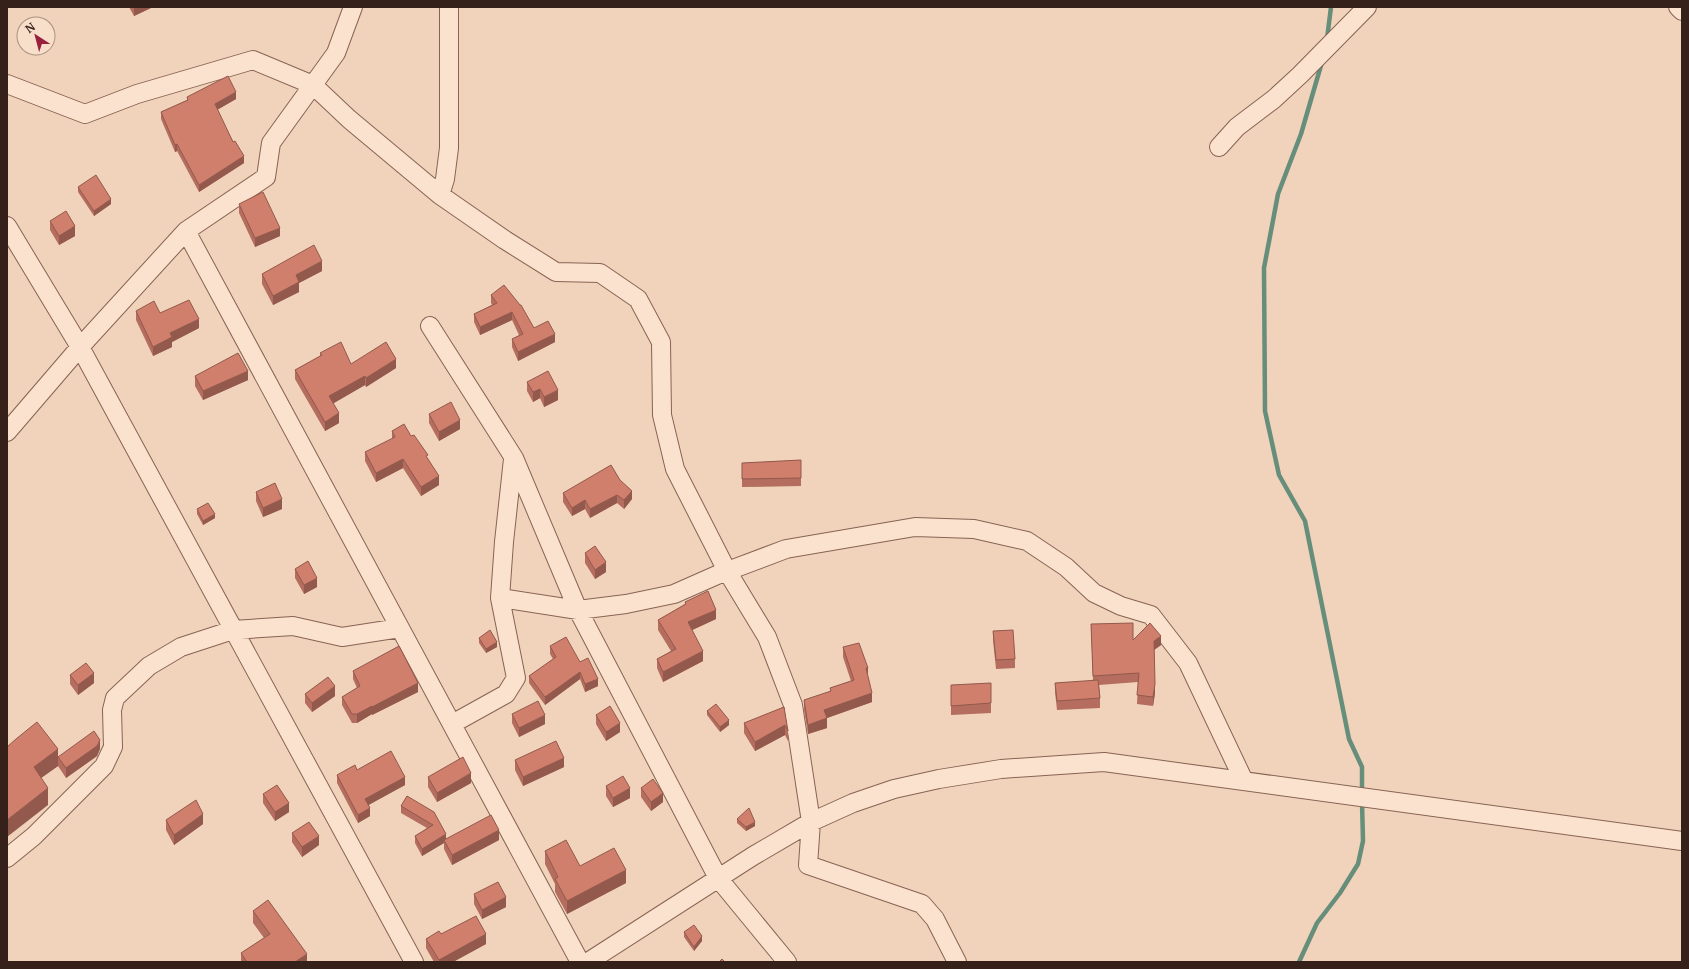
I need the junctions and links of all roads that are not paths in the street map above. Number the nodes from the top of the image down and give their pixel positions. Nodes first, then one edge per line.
1 (353, 7) edge
2 (449, 7) edge
3 (1367, 7) edge
4 (1678, 7) edge
5 (1682, 11) edge
6 (7, 84) edge
7 (313, 85) junction
8 (1219, 147) dead end
9 (440, 195) junction
10 (7, 226) edge
11 (186, 231) junction
12 (430, 326) dead end
13 (80, 347) junction
14 (7, 432) edge
15 (514, 458) junction
16 (727, 571) junction
17 (500, 598) junction
18 (578, 610) junction
19 (400, 628) junction
20 (234, 630) junction
21 (452, 724) junction
22 (1244, 781) junction
23 (811, 822) junction
24 (1682, 842) edge
25 (7, 858) edge
26 (718, 878) junction
27 (414, 962) edge
28 (580, 962) edge
29 (588, 962) edge
30 (787, 962) edge
31 (957, 962) edge

1 - 7 street
2 - 9 street
3 - 8 street
4 - 5 street
6 - 7 street
7 - 9 street
7 - 11 street
9 - 16 street
10 - 13 street
11 - 13 street
11 - 19 street
12 - 15 street
13 - 14 street
13 - 20 street
15 - 17 street
15 - 18 street
16 - 18 street
16 - 22 street
16 - 23 street
17 - 18 street
17 - 21 street
18 - 26 street
19 - 20 street
19 - 21 street
20 - 25 street
20 - 27 street
21 - 28 street
22 - 23 street
22 - 24 street
23 - 26 street
23 - 31 street
26 - 29 street
26 - 30 street

